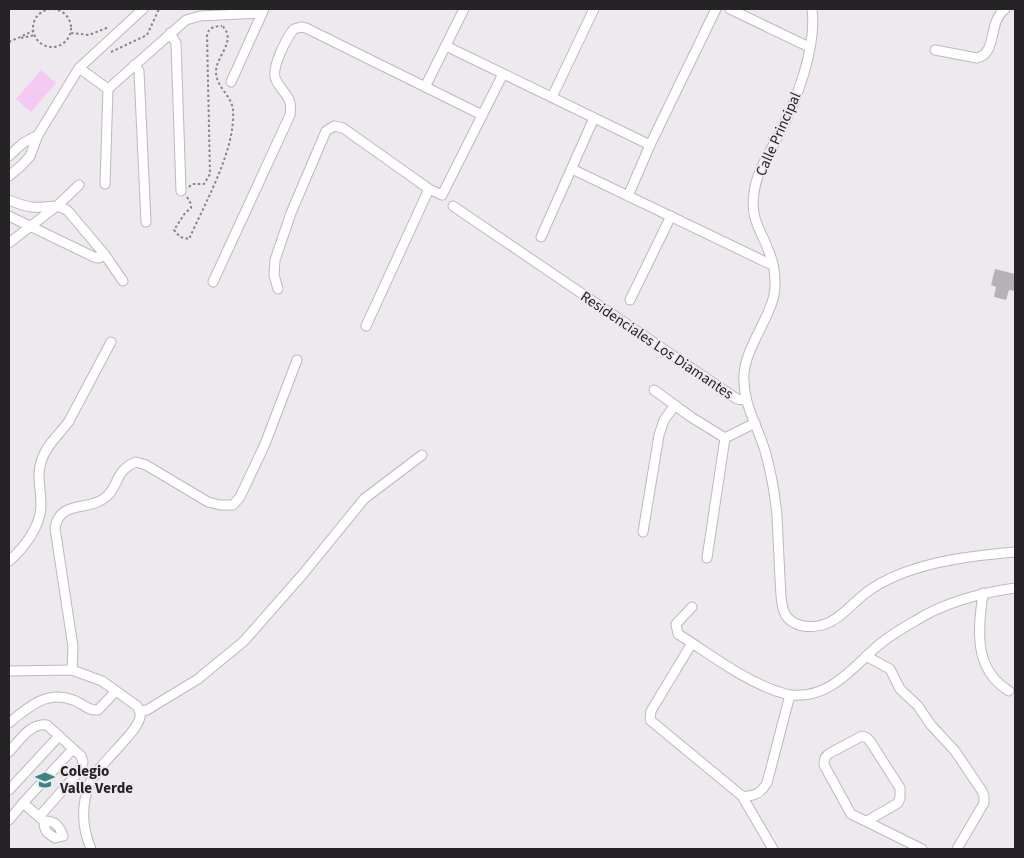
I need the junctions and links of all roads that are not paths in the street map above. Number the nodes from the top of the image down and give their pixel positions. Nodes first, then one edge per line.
1 (143, 9) edge
2 (464, 9) edge
3 (594, 9) edge
4 (716, 9) edge
5 (730, 9) edge
6 (812, 9) edge
7 (1005, 9) edge
8 (263, 11) edge
9 (170, 33) junction
10 (446, 46) junction
11 (809, 48) junction
12 (935, 50) dead end
13 (134, 65) junction
14 (79, 68) junction
15 (503, 74) junction
16 (231, 82) dead end
17 (425, 87) junction
18 (108, 89) junction
19 (552, 97) junction
20 (482, 115) junction
21 (594, 118) junction
22 (38, 135) junction
23 (650, 145) junction
24 (9, 156) edge
25 (572, 169) junction
26 (9, 176) edge
27 (105, 184) dead end
28 (78, 185) dead end
29 (429, 188) junction
30 (181, 191) dead end
31 (628, 196) junction
32 (9, 200) edge
33 (58, 205) junction
34 (452, 206) dead end
35 (9, 216) edge
36 (671, 216) junction
37 (146, 222) dead end
38 (31, 226) junction
39 (541, 237) dead end
40 (9, 243) edge
41 (105, 255) junction
42 (772, 265) junction
43 (123, 281) dead end
44 (214, 282) dead end
45 (278, 289) dead end
46 (630, 300) dead end
47 (366, 326) dead end
48 (111, 342) dead end
49 (297, 360) dead end
50 (654, 390) dead end
51 (745, 400) junction
52 (674, 405) junction
53 (755, 423) junction
54 (725, 438) junction
55 (422, 455) dead end
56 (643, 532) dead end
57 (1015, 552) edge
58 (707, 558) dead end
59 (9, 561) edge
60 (1015, 588) edge
61 (983, 593) junction
62 (692, 606) dead end
63 (692, 643) junction
64 (866, 656) junction
65 (72, 670) junction
66 (9, 671) edge
67 (116, 691) junction
68 (1008, 691) dead end
69 (790, 695) junction
70 (140, 711) junction
71 (9, 723) edge
72 (59, 736) junction
73 (73, 749) junction
74 (9, 752) edge
75 (9, 790) edge
76 (742, 796) junction
77 (23, 803) junction
78 (9, 820) edge
79 (867, 821) junction
80 (90, 849) edge
81 (773, 849) edge
82 (922, 849) edge
83 (957, 849) edge

1 - 14 street
2 - 10 street
3 - 19 street
4 - 23 street
5 - 11 street
6 - 11 street, Calle Principal
7 - 12 street
8 - 9 street
8 - 16 street
9 - 13 street
9 - 30 street
10 - 15 street
10 - 17 street
11 - 42 street, Calle Principal
13 - 18 street
13 - 37 street
14 - 18 street
14 - 22 street
15 - 19 street
15 - 20 street
17 - 20 street
17 - 44 street
18 - 27 street
19 - 21 street
20 - 29 street
21 - 23 street
21 - 25 street
22 - 24 street
22 - 26 street
23 - 31 street
25 - 31 street
25 - 39 street
28 - 33 street
29 - 45 street
29 - 47 street
31 - 36 street
32 - 33 street
33 - 38 street
33 - 41 street
34 - 51 street, Residenciales Los Diamantes
35 - 38 street
36 - 42 street
36 - 46 street
38 - 40 street
38 - 41 street
41 - 43 street
42 - 51 street, Calle Principal
48 - 59 street
49 - 65 street
50 - 52 street
51 - 53 street, Residenciales Los Diamantes
52 - 54 street
52 - 56 street
53 - 54 street
53 - 57 street, Residenciales Los Diamantes
54 - 58 street
55 - 70 street
60 - 61 street
61 - 64 street
61 - 68 street
62 - 63 street
63 - 69 street
63 - 76 street
64 - 69 street
64 - 83 street
65 - 66 street
65 - 67 street
67 - 70 street
67 - 71 street
69 - 76 street
70 - 80 street
72 - 73 street
72 - 74 street
72 - 75 street
73 - 77 street
73 - 77 street
76 - 81 street
77 - 78 street
79 - 79 street
79 - 82 street

